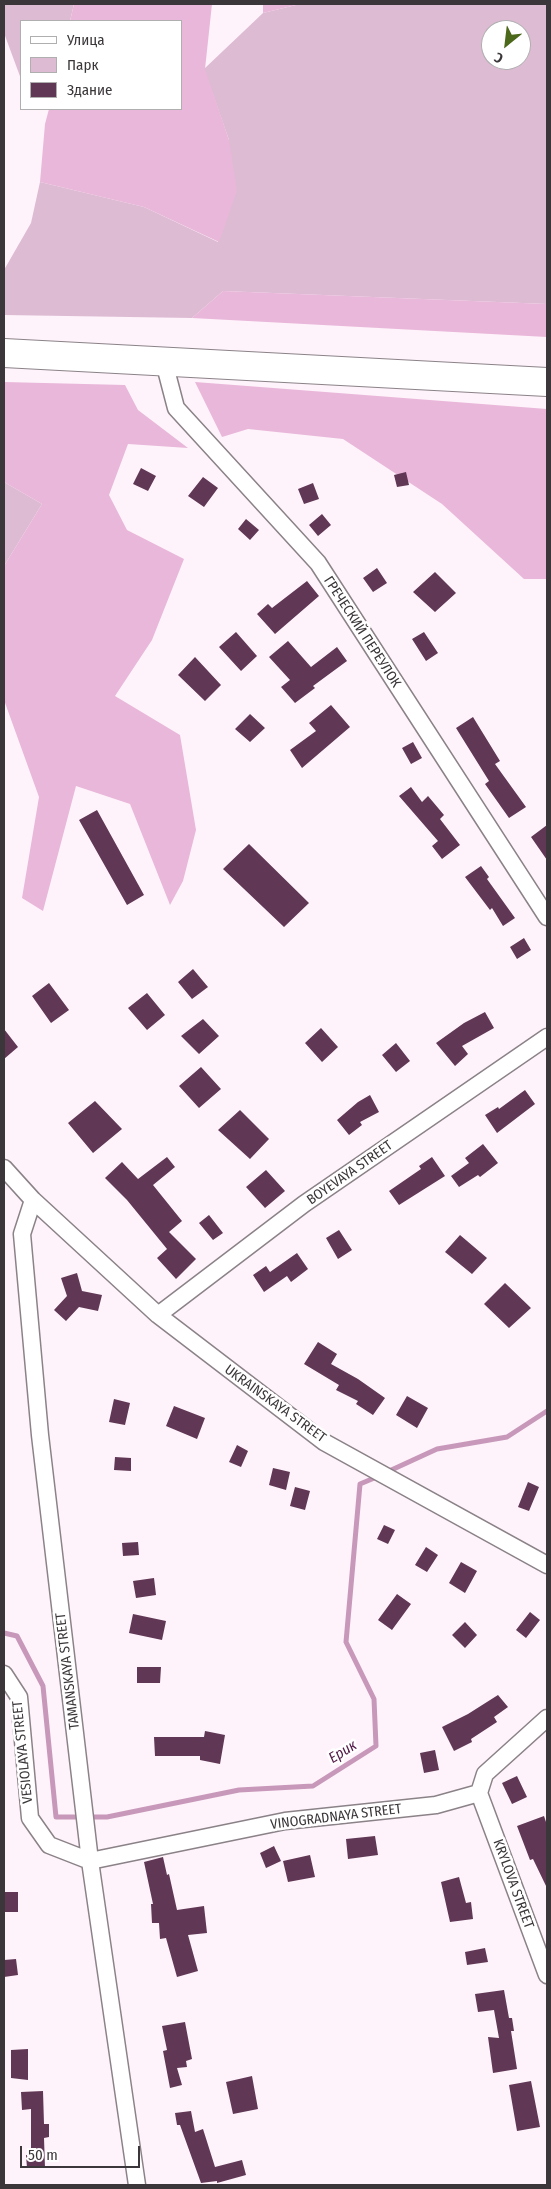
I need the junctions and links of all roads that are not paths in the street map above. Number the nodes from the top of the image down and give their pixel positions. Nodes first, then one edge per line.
1 (4, 353) edge
2 (164, 362) junction
3 (547, 382) edge
4 (547, 917) edge
5 (547, 1037) edge
6 (4, 1168) edge
7 (33, 1200) junction
8 (158, 1315) junction
9 (547, 1565) edge
10 (4, 1674) edge
11 (547, 1718) edge
12 (480, 1793) junction
13 (90, 1860) junction
14 (547, 1975) edge
15 (137, 2185) edge

1 - 2 highway
2 - 3 highway
2 - 4 street, ГРЕЧЕСКИЙ ПЕРЕУЛОК
5 - 8 street, BOYEVAYA STREET
6 - 7 street
7 - 8 street, UKRAINSKAYA STREET
7 - 13 street, TAMANSKAYA STREET
8 - 9 street, UKRAINSKAYA STREET
10 - 13 street, VESIOLAYA STREET
11 - 12 street
12 - 13 street, VINOGRADNAYA STREET
12 - 14 street, KRYLOVA STREET
13 - 15 street, TAMANSKAYA STREET

